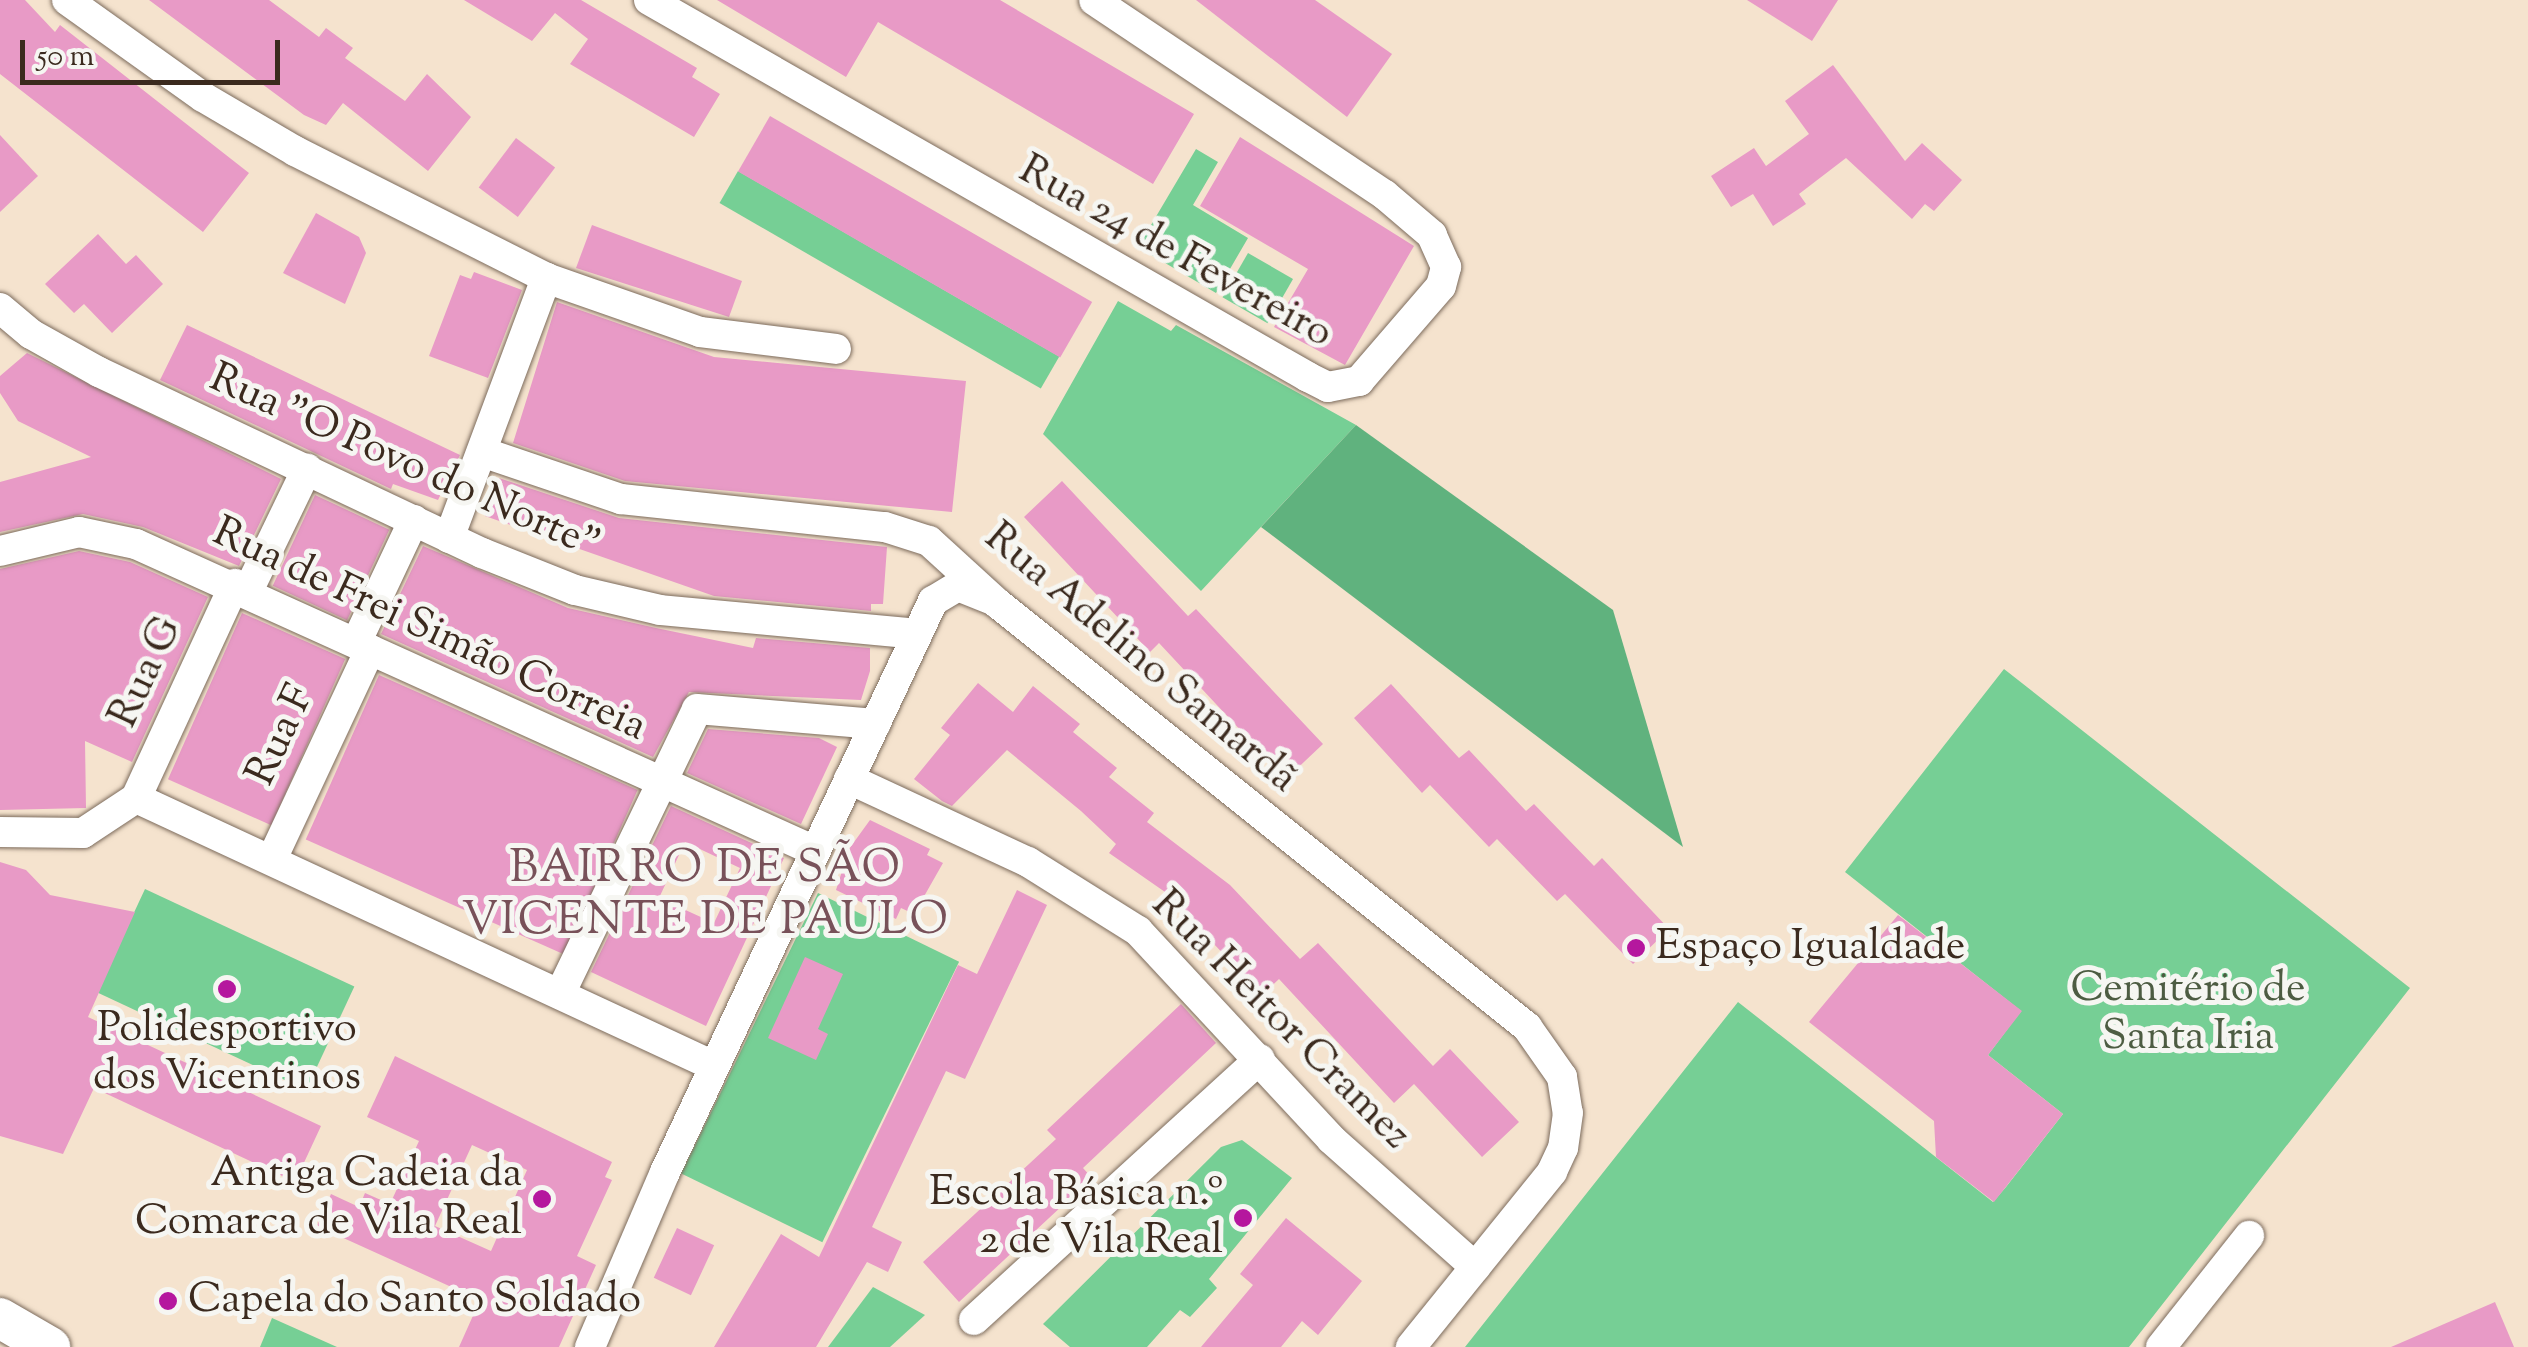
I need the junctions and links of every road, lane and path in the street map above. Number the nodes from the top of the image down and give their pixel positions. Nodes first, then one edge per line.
1 (68, 0) edge
2 (649, 0) edge
3 (1094, 0) edge
4 (546, 278) junction
5 (0, 308) edge
6 (836, 349) dead end
7 (485, 454) junction
8 (306, 469) junction
9 (414, 520) junction
10 (449, 538) junction
11 (0, 551) edge
12 (242, 588) junction
13 (997, 604) junction
14 (917, 634) junction
15 (363, 647) junction
16 (875, 724) junction
17 (849, 779) junction
18 (659, 785) junction
19 (136, 798) junction
20 (0, 832) edge
21 (815, 851) junction
22 (272, 859) junction
23 (560, 994) junction
24 (1260, 1059) junction
25 (714, 1066) junction
26 (2249, 1236) dead end
27 (1475, 1267) junction
28 (0, 1318) edge
29 (974, 1320) dead end
30 (0, 1343) edge
31 (6, 1347) edge
32 (50, 1347) edge
33 (590, 1347) edge
34 (1411, 1347) edge
35 (2162, 1347) edge

1 - 4 street
2 - 3 street, Rua 24 de Fevereiro
4 - 6 street
4 - 7 street
5 - 8 street, Rua "O Povo do Norte"
7 - 10 street
7 - 13 street, Rua Adelino Samardã
8 - 9 street, Rua "O Povo do Norte"
8 - 12 street, Rua G
9 - 10 street, Rua "O Povo do Norte"
9 - 15 street, Rua F
10 - 14 street, Rua "O Povo do Norte"
11 - 12 street, Rua de Frei Simão Correia
12 - 15 street, Rua de Frei Simão Correia
12 - 19 street, Rua G
13 - 14 street
13 - 27 street, Rua Adelino Samardã
14 - 16 street
15 - 18 street, Rua de Frei Simão Correia
15 - 22 street, Rua F
16 - 17 street
16 - 18 street
17 - 21 street
17 - 24 street, Rua Heitor Cramez
18 - 21 street, Rua de Frei Simão Correia
18 - 23 street
19 - 20 street
19 - 22 street
21 - 25 street
22 - 23 street
23 - 25 street
24 - 27 street, Rua Heitor Cramez
24 - 29 street
25 - 33 street
26 - 35 street
27 - 34 street
28 - 32 main road
30 - 31 main road

